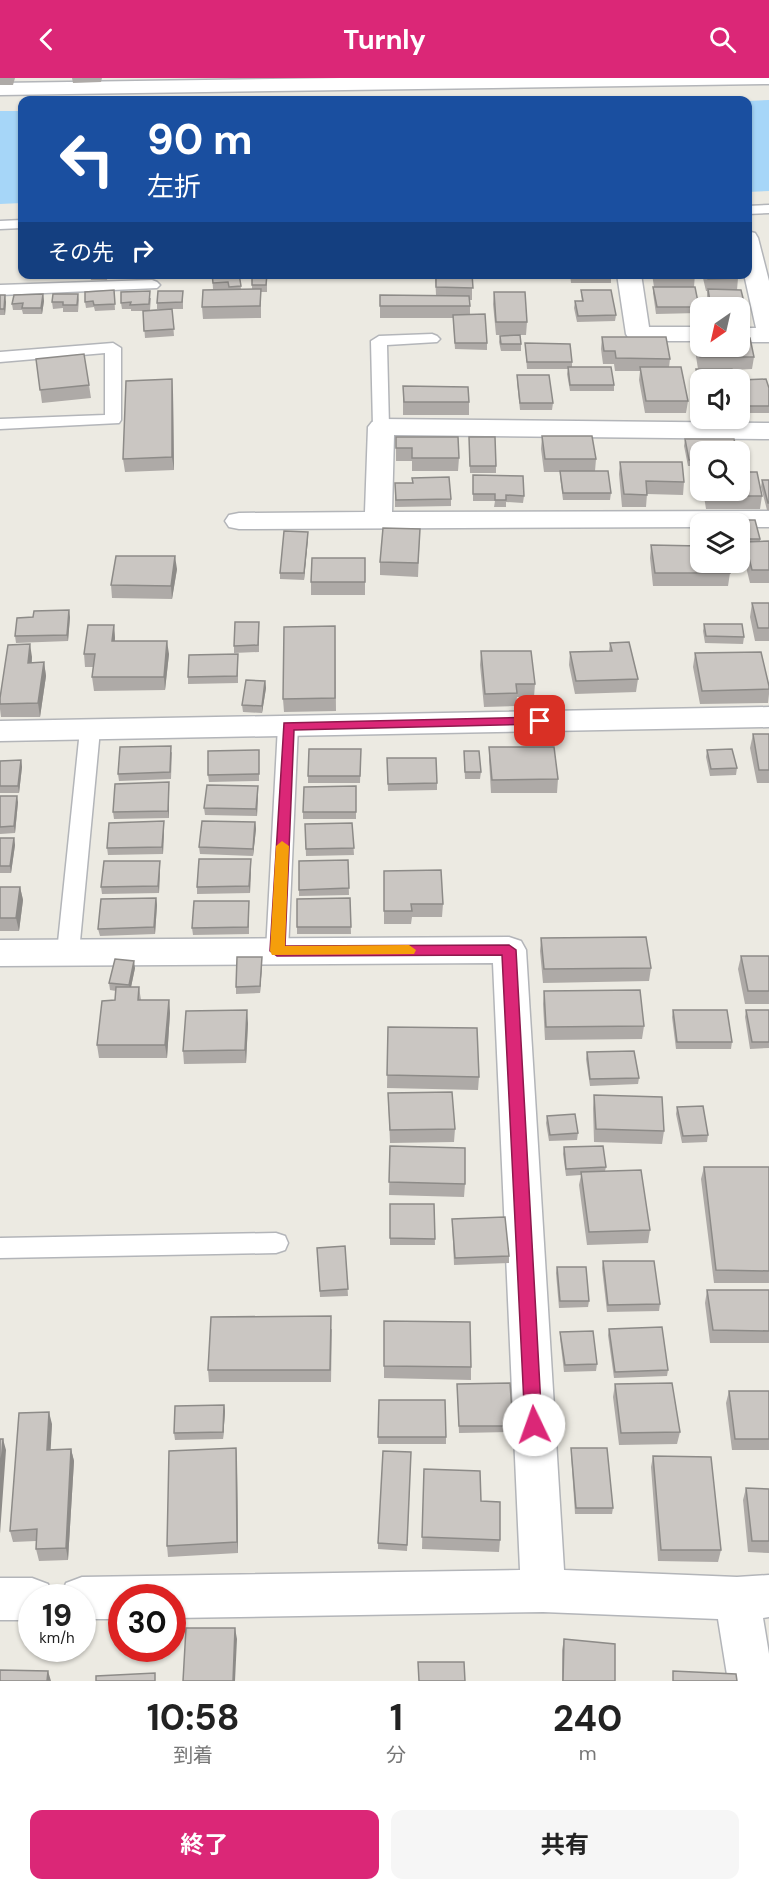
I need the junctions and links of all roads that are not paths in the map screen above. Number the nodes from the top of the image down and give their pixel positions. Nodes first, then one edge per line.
1 (710, 78) edge
2 (769, 78) edge
3 (0, 89) edge
4 (769, 209) edge
5 (752, 210) edge
6 (18, 224) edge
7 (0, 225) edge
8 (753, 244) edge
9 (630, 279) edge
10 (152, 285) dead end
11 (0, 290) edge
12 (769, 333) edge
13 (690, 334) edge
14 (750, 334) edge
15 (432, 339) dead end
16 (0, 357) edge
17 (0, 424) edge
18 (381, 427) junction
19 (769, 431) edge
20 (769, 519) edge
21 (240, 522) dead end
22 (378, 522) junction
23 (769, 717) edge
24 (288, 726) junction
25 (90, 730) junction
26 (0, 731) edge
27 (277, 951) junction
28 (68, 952) junction
29 (0, 953) edge
30 (276, 1243) dead end
31 (0, 1248) edge
32 (543, 1591) junction
33 (753, 1597) edge
34 (96, 1598) edge
35 (0, 1599) edge
36 (18, 1599) edge
37 (751, 1681) edge

1 - 2 street
1 - 3 street
4 - 5 lane
6 - 7 lane
8 - 12 street
9 - 13 street
10 - 11 lane
12 - 14 street
15 - 18 lane
16 - 17 lane
18 - 19 street
18 - 22 street
20 - 22 street
21 - 22 street
23 - 24 street
24 - 25 street
24 - 27 lane
25 - 26 street
25 - 28 lane
27 - 28 street
27 - 32 street
28 - 29 street
30 - 31 lane
32 - 33 street
32 - 34 street
33 - 37 street
35 - 36 street

